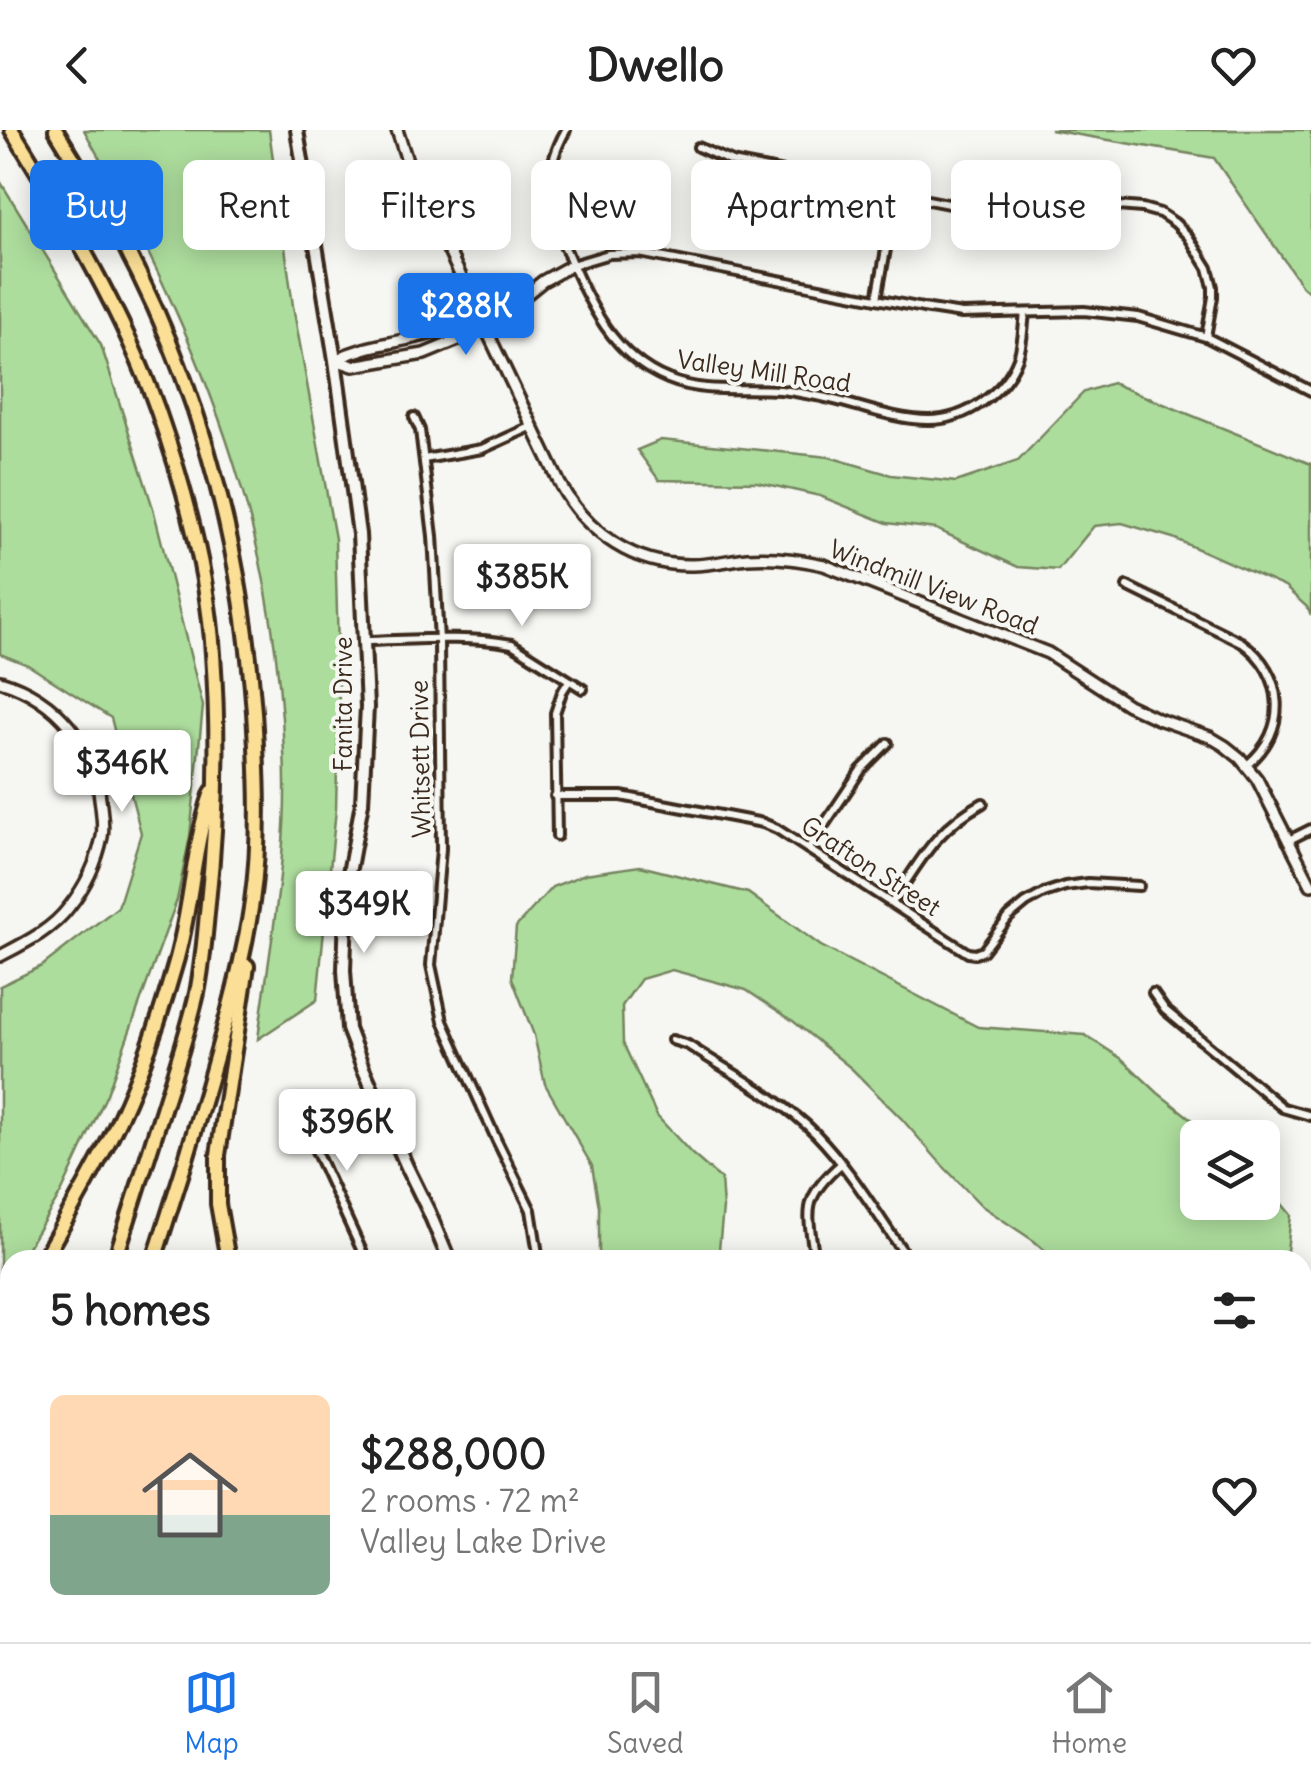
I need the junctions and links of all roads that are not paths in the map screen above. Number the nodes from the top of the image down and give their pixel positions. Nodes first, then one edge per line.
1 (12, 130) edge
2 (56, 130) edge
3 (297, 130) edge
4 (397, 130) edge
5 (566, 130) edge
6 (698, 147) dead end
7 (727, 160) edge
8 (931, 201) edge
9 (886, 250) edge
10 (572, 265) junction
11 (877, 299) junction
12 (1025, 313) junction
13 (484, 323) junction
14 (1206, 337) junction
15 (335, 360) junction
16 (1311, 390) edge
17 (414, 417) dead end
18 (533, 426) junction
19 (424, 459) junction
20 (1127, 586) dead end
21 (439, 640) junction
22 (364, 641) junction
23 (570, 680) junction
24 (0, 681) edge
25 (584, 689) dead end
26 (888, 743) dead end
27 (1247, 765) junction
28 (217, 776) junction
29 (555, 796) junction
30 (982, 803) dead end
31 (1311, 830) edge
32 (557, 836) dead end
33 (1287, 840) junction
34 (808, 849) junction
35 (1311, 885) edge
36 (1138, 886) dead end
37 (892, 903) junction
38 (252, 904) junction
39 (0, 956) edge
40 (1153, 993) dead end
41 (672, 1040) dead end
42 (292, 1116) dead end
43 (1311, 1116) edge
44 (840, 1164) junction
45 (49, 1250) edge
46 (118, 1250) edge
47 (160, 1250) edge
48 (226, 1250) edge
49 (361, 1250) edge
50 (445, 1250) edge
51 (537, 1250) edge
52 (813, 1250) edge
53 (902, 1250) edge

1 - 28 highway
2 - 38 highway
3 - 15 main road, Fanita Drive
4 - 13 street, Windmill View Road
5 - 10 street, Valley Mill Road
6 - 7 street
8 - 14 street
9 - 11 street
10 - 11 street
10 - 12 street, Valley Mill Road
10 - 13 street
11 - 12 street
12 - 14 street
13 - 15 street
13 - 15 street
13 - 18 street, Windmill View Road
14 - 16 street
15 - 22 main road, Fanita Drive
17 - 19 street, Whitsett Drive
18 - 19 street
18 - 27 street, Windmill View Road
19 - 21 street, Whitsett Drive
20 - 27 street
21 - 22 street
21 - 23 street
21 - 51 street, Whitsett Drive
22 - 50 main road, Fanita Drive
23 - 25 street
23 - 29 street
24 - 39 street
26 - 34 street
27 - 33 street, Windmill View Road
28 - 45 highway
28 - 46 highway
29 - 32 street
29 - 34 street, Grafton Street
30 - 37 street
31 - 33 street
33 - 35 street, Windmill View Road
34 - 37 street, Grafton Street
36 - 37 street, Grafton Street
38 - 47 highway
38 - 48 highway
40 - 43 street
41 - 44 street
42 - 49 street
44 - 52 street
44 - 53 street

